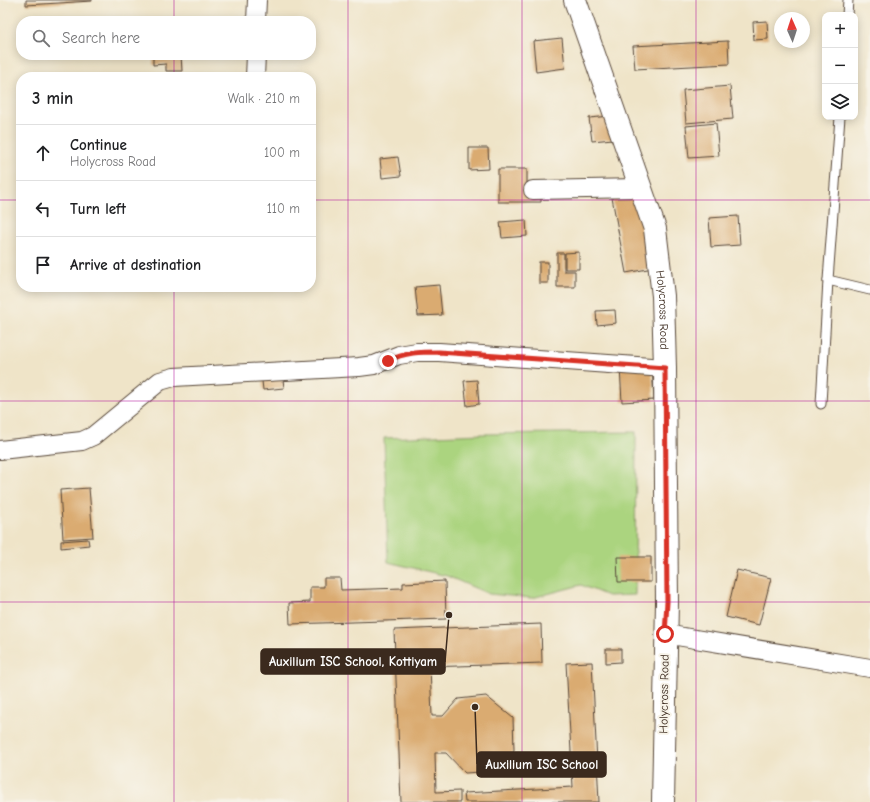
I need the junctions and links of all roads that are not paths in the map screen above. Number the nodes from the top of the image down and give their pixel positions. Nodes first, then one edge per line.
1 (257, 0) edge
2 (575, 0) edge
3 (848, 0) edge
4 (847, 12) edge
5 (256, 16) edge
6 (256, 60) edge
7 (255, 72) edge
8 (840, 120) edge
9 (640, 188) junction
10 (533, 190) dead end
11 (828, 280) junction
12 (870, 290) edge
13 (665, 368) junction
14 (821, 404) dead end
15 (0, 450) edge
16 (665, 634) junction
17 (870, 668) edge
18 (870, 671) edge
19 (663, 802) edge

1 - 5 street
2 - 9 main road, Holycross Road
3 - 4 lane
6 - 7 street
8 - 11 lane
9 - 10 street
9 - 13 main road, Holycross Road
11 - 12 lane
11 - 14 lane
13 - 15 street
13 - 16 main road, Holycross Road
16 - 17 street
16 - 19 main road, Holycross Road
17 - 18 street

